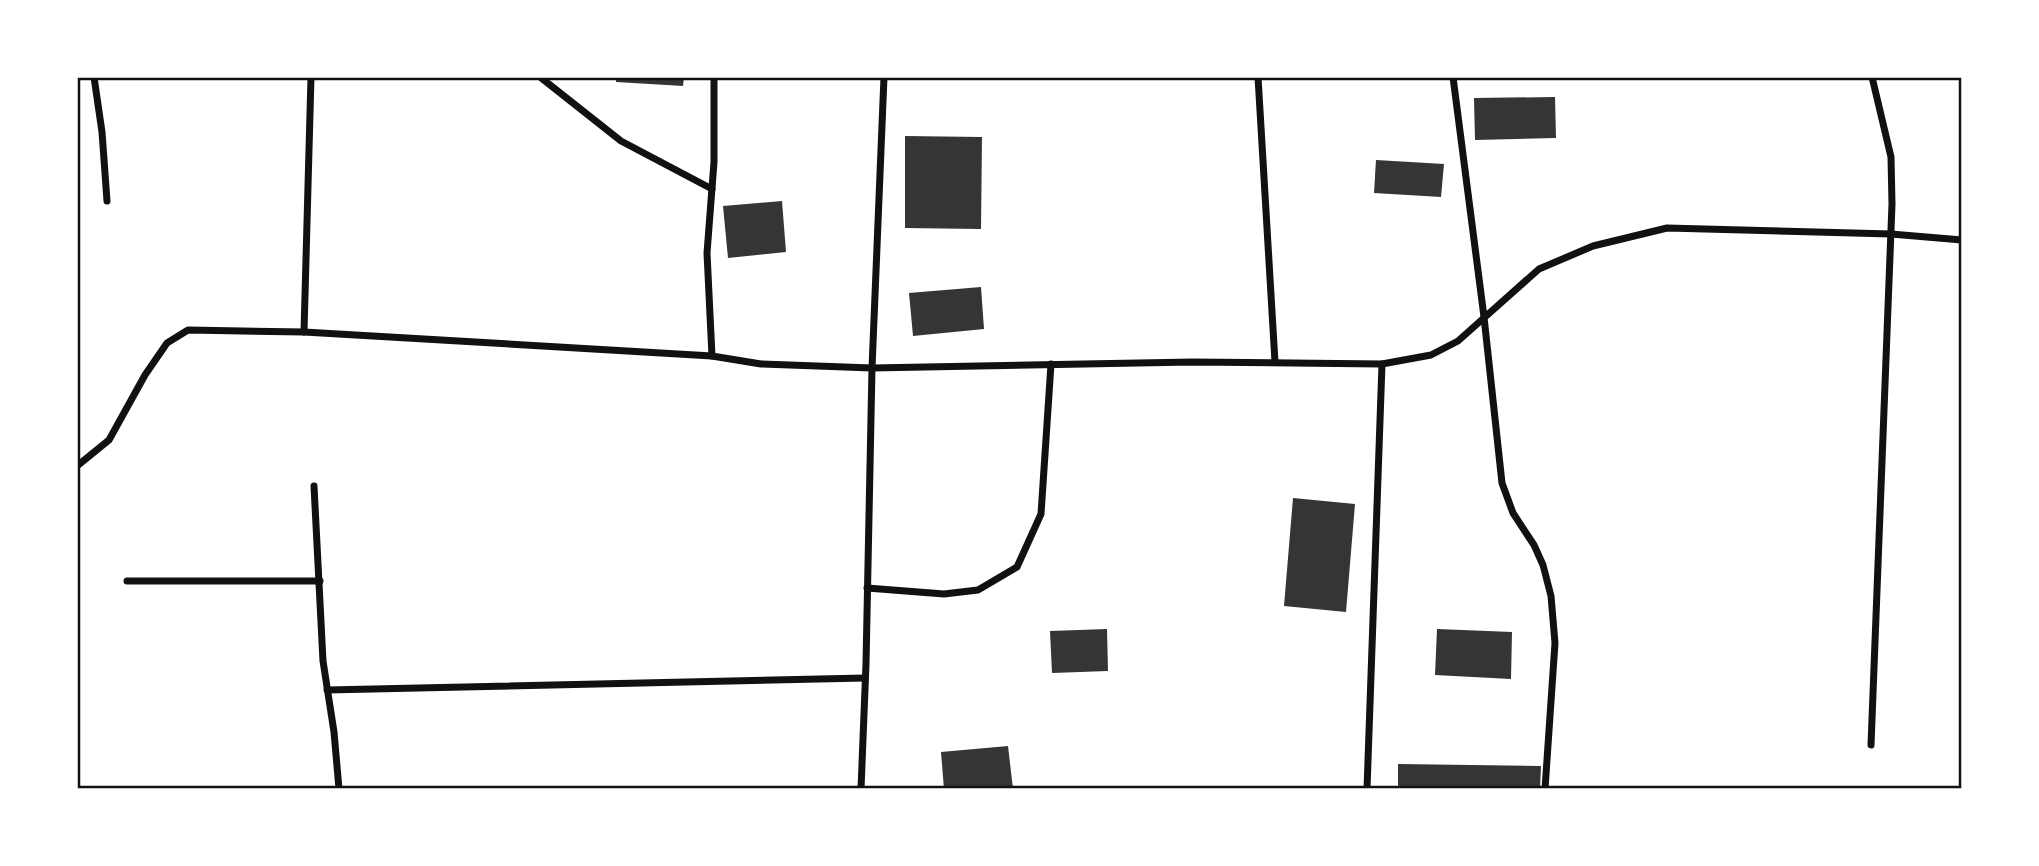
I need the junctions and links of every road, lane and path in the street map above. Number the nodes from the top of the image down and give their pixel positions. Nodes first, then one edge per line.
1 (94, 77) edge
2 (311, 77) edge
3 (540, 77) edge
4 (714, 77) edge
5 (884, 77) edge
6 (1258, 77) edge
7 (1453, 77) edge
8 (1872, 77) edge
9 (712, 189) junction
10 (107, 201) dead end
11 (1891, 234) junction
12 (1962, 240) edge
13 (1484, 317) junction
14 (304, 332) junction
15 (712, 356) junction
16 (1275, 362) junction
17 (1382, 363) junction
18 (1051, 365) junction
19 (872, 368) junction
20 (77, 466) edge
21 (314, 486) dead end
22 (127, 581) dead end
23 (320, 581) junction
24 (867, 588) junction
25 (865, 678) junction
26 (327, 690) junction
27 (1871, 745) dead end
28 (339, 789) edge
29 (861, 789) edge
30 (1367, 789) edge
31 (1545, 789) edge

1 - 10 street
2 - 14 street
3 - 9 street
4 - 9 street
5 - 19 street
6 - 16 street
7 - 13 street
8 - 11 street
9 - 15 street
11 - 12 street
11 - 13 street
11 - 27 street
13 - 17 street
13 - 31 street
14 - 15 street
14 - 20 street
15 - 19 street
16 - 17 street
16 - 18 street
17 - 30 street
18 - 19 street
18 - 24 street
19 - 24 street
21 - 23 street
22 - 23 street
23 - 26 street
24 - 25 street
25 - 26 street
25 - 29 street
26 - 28 street

